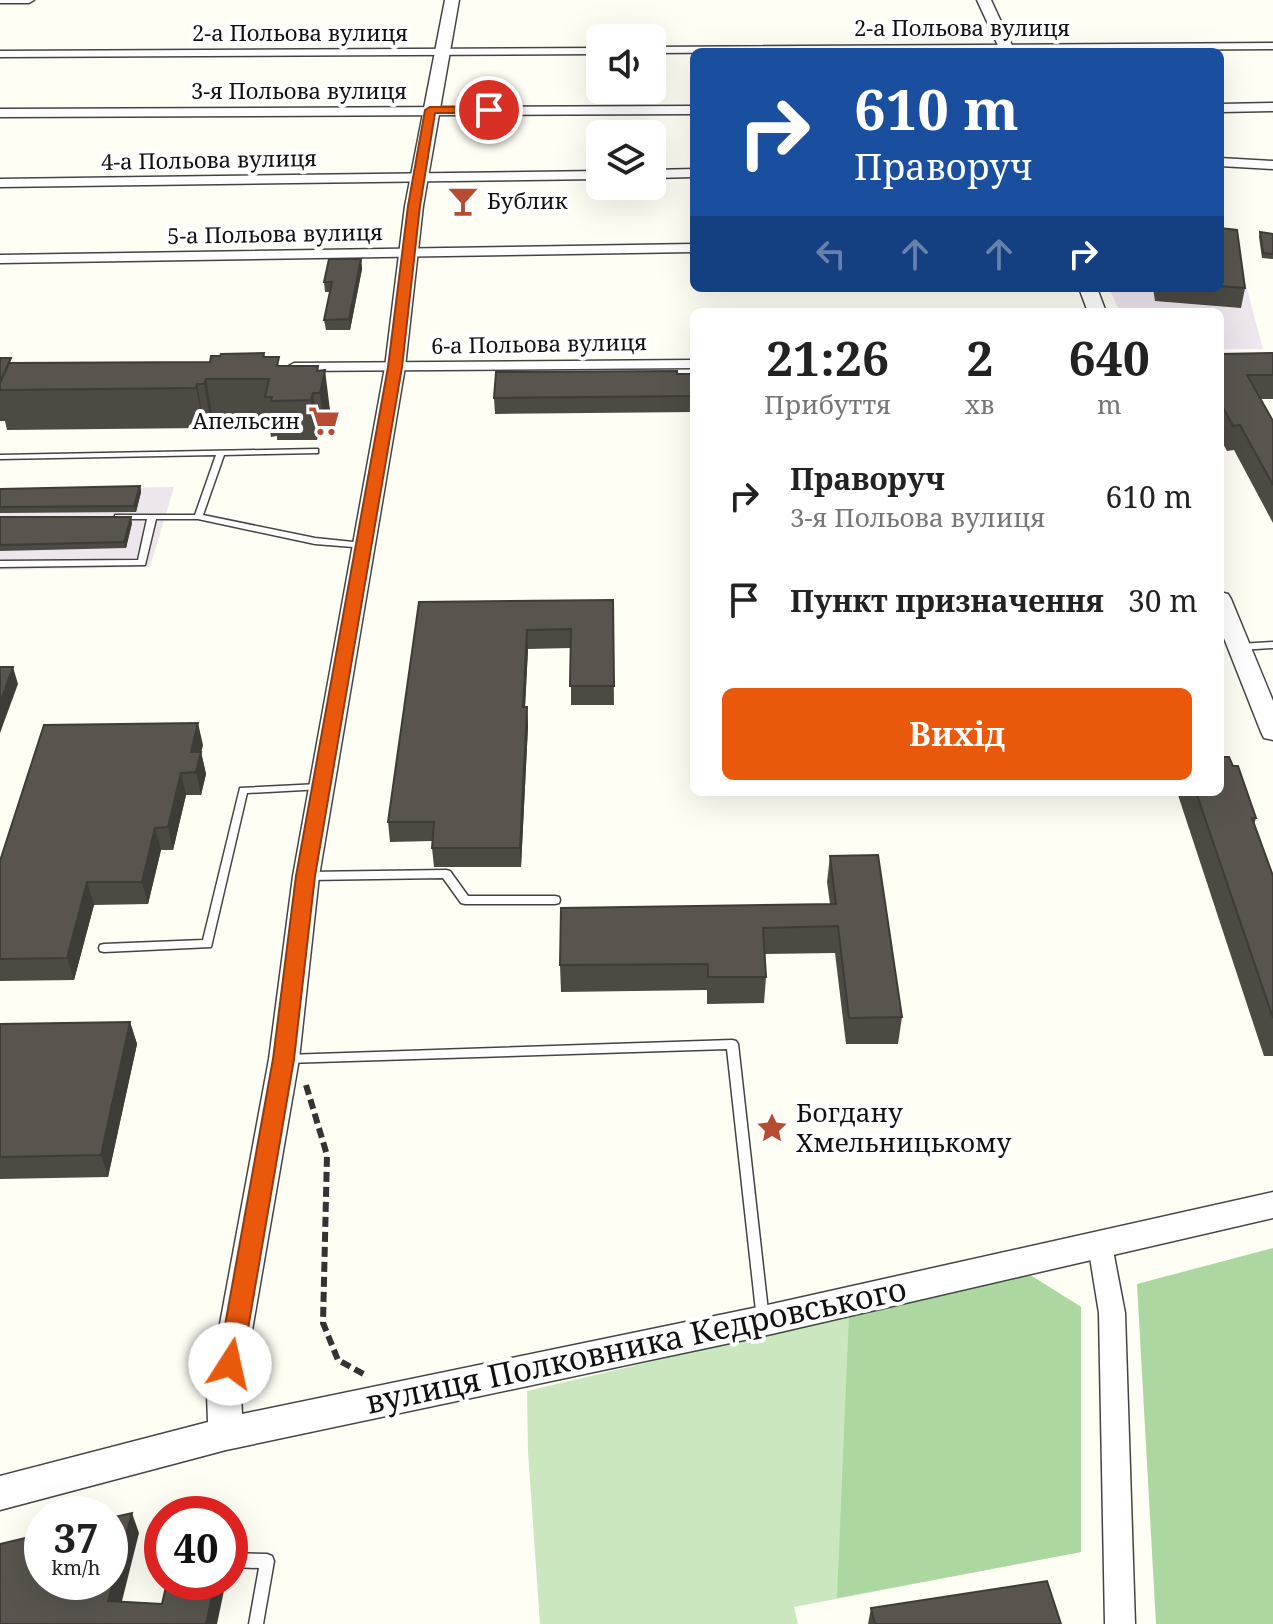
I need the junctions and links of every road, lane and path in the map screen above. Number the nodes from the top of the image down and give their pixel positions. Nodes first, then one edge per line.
1 (0, 0) edge
2 (29, 0) edge
3 (452, 0) edge
4 (984, 0) edge
5 (1273, 46) edge
6 (1006, 48) edge
7 (1140, 48) edge
8 (666, 50) edge
9 (690, 50) edge
10 (586, 51) edge
11 (443, 52) junction
12 (0, 54) edge
13 (1273, 107) edge
14 (1224, 108) edge
15 (430, 110) junction
16 (690, 110) edge
17 (0, 113) edge
18 (1224, 162) edge
19 (1273, 165) edge
20 (690, 173) edge
21 (666, 174) edge
22 (586, 175) edge
23 (420, 178) junction
24 (0, 183) edge
25 (690, 248) edge
26 (408, 254) junction
27 (0, 259) edge
28 (690, 364) edge
29 (285, 367) edge
30 (395, 367) junction
31 (315, 451) dead end
32 (221, 453) junction
33 (0, 457) edge
34 (107, 517) edge
35 (152, 517) junction
36 (198, 517) junction
37 (365, 546) junction
38 (0, 564) edge
39 (1224, 609) edge
40 (1273, 645) edge
41 (1239, 647) junction
42 (1273, 732) edge
43 (322, 787) junction
44 (306, 876) junction
45 (555, 900) dead end
46 (104, 948) dead end
47 (284, 1059) junction
48 (1273, 1205) edge
49 (1100, 1245) junction
50 (763, 1321) junction
51 (403, 1396) junction
52 (226, 1434) junction
53 (0, 1493) edge
54 (248, 1560) edge
55 (256, 1624) edge
56 (1120, 1624) edge

1 - 2 street
3 - 11 street
4 - 6 street
5 - 7 street, 2-а Польова вулиця
8 - 9 street, 2-а Польова вулиця
10 - 11 street, 2-а Польова вулиця
11 - 12 street, 2-а Польова вулиця
11 - 15 street
13 - 14 street
15 - 16 street, 3-я Польова вулиця
15 - 17 street, 3-я Польова вулиця
15 - 23 street
18 - 19 street
20 - 21 street
22 - 23 street, 4-а Польова вулиця
23 - 24 street, 4-а Польова вулиця
23 - 26 street
25 - 26 street, 5-а Польова вулиця
26 - 27 street, 5-а Польова вулиця
26 - 30 street
28 - 30 street, 6-а Польова вулиця
29 - 30 street, 6-а Польова вулиця
30 - 37 street
31 - 32 lane
32 - 33 lane
32 - 36 lane
34 - 35 lane
35 - 36 lane
35 - 38 lane
36 - 37 lane
37 - 43 street
39 - 41 street
40 - 41 lane
41 - 42 street
43 - 44 street
43 - 46 lane
44 - 45 lane
44 - 47 street
47 - 50 lane
47 - 51 path
47 - 52 street
48 - 49 street, вулиця Полковника Кедровського
49 - 50 street, вулиця Полковника Кедровського
49 - 56 street
50 - 51 street, вулиця Полковника Кедровського
51 - 52 street, вулиця Полковника Кедровського
52 - 53 street, вулиця Полковника Кедровського
54 - 55 lane

